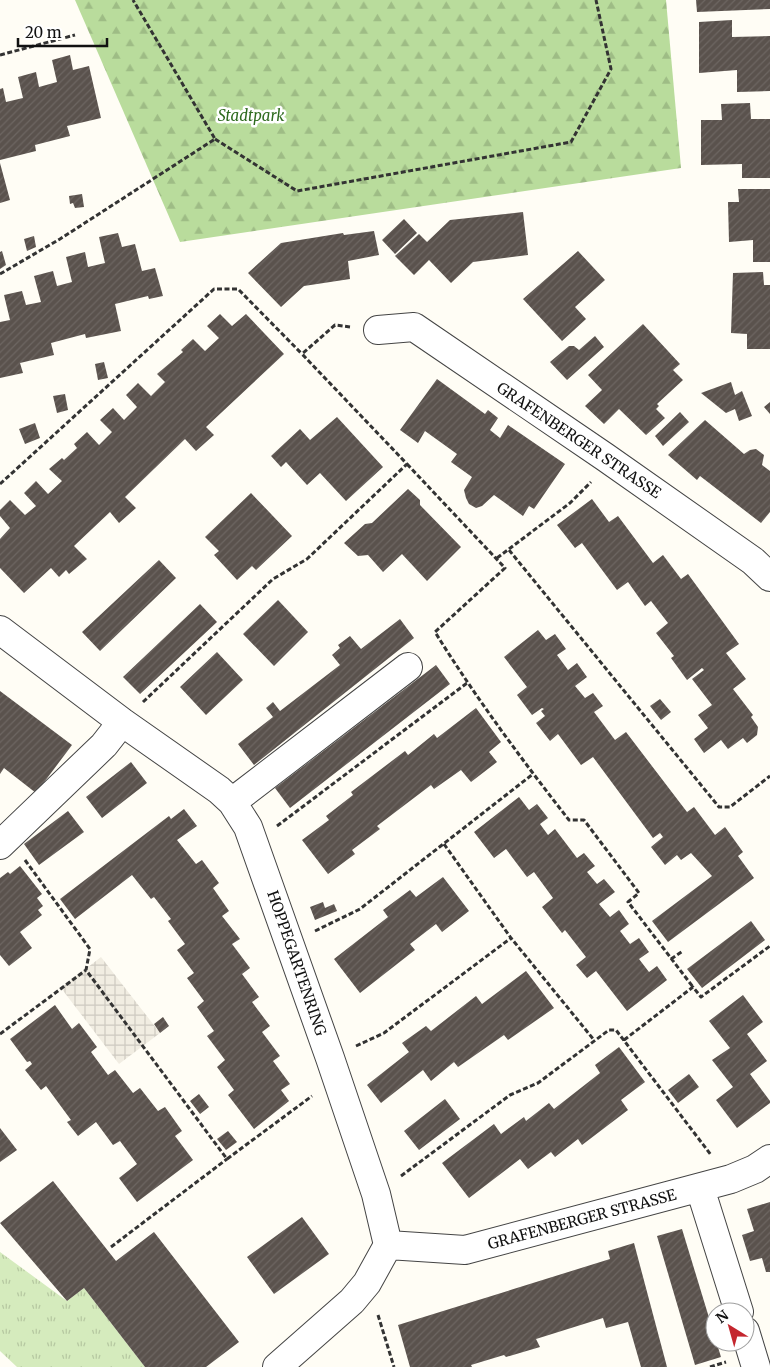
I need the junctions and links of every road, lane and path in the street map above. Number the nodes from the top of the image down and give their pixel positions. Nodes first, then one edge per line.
1 (133, 0) edge
2 (596, 0) edge
3 (75, 35) dead end
4 (0, 55) edge
5 (215, 139) junction
6 (0, 274) edge
7 (378, 330) joint
8 (302, 354) junction
9 (605, 457) junction
10 (407, 464) junction
11 (0, 484) edge
12 (509, 550) junction
13 (497, 558) junction
14 (770, 577) edge
15 (0, 630) edge
16 (408, 667) dead end
17 (467, 683) junction
18 (122, 722) junction
19 (533, 774) junction
20 (770, 776) edge
21 (232, 802) junction
22 (4, 842) edge
23 (254, 842) junction
24 (444, 844) junction
25 (511, 938) junction
26 (290, 943) junction
27 (770, 946) edge
28 (683, 951) dead end
29 (671, 960) junction
30 (86, 970) junction
31 (694, 987) junction
32 (0, 1034) edge
33 (594, 1040) junction
34 (624, 1040) junction
35 (334, 1068) junction
36 (227, 1159) junction
37 (770, 1159) edge
38 (731, 1179) junction
39 (700, 1188) junction
40 (376, 1194) junction
41 (388, 1244) junction
42 (111, 1247) dead end
43 (367, 1283) junction
44 (736, 1302) edge
45 (752, 1352) edge
46 (277, 1367) edge
47 (394, 1367) edge
48 (756, 1367) edge

1 - 5 path
2 - 5 path
3 - 4 path
5 - 6 path
7 - 8 path
7 - 9 street, GRAFENBERGER STRASSE
8 - 10 path
8 - 11 path
9 - 12 path
9 - 14 street, GRAFENBERGER STRASSE
10 - 13 path
10 - 18 path
12 - 13 path
12 - 20 path
13 - 17 path
15 - 18 street, HOPPEGARTENRING
16 - 21 street
17 - 19 path
17 - 23 path
18 - 21 street, HOPPEGARTENRING
18 - 22 street
19 - 24 path
19 - 29 path
21 - 23 street, HOPPEGARTENRING
22 - 30 path
23 - 26 street, HOPPEGARTENRING
24 - 25 path
24 - 26 path
25 - 33 path
25 - 35 path
26 - 35 street, HOPPEGARTENRING
27 - 31 path
28 - 29 path
29 - 31 path
30 - 32 path
30 - 36 path
31 - 34 path
33 - 34 path
33 - 40 path
34 - 38 path
35 - 36 path
35 - 40 street, HOPPEGARTENRING
36 - 42 path
37 - 38 street, GRAFENBERGER STRASSE
38 - 39 street, GRAFENBERGER STRASSE
39 - 41 street, GRAFENBERGER STRASSE
39 - 44 street
40 - 41 street, HOPPEGARTENRING
41 - 43 street
43 - 46 street
43 - 47 path
45 - 48 street

